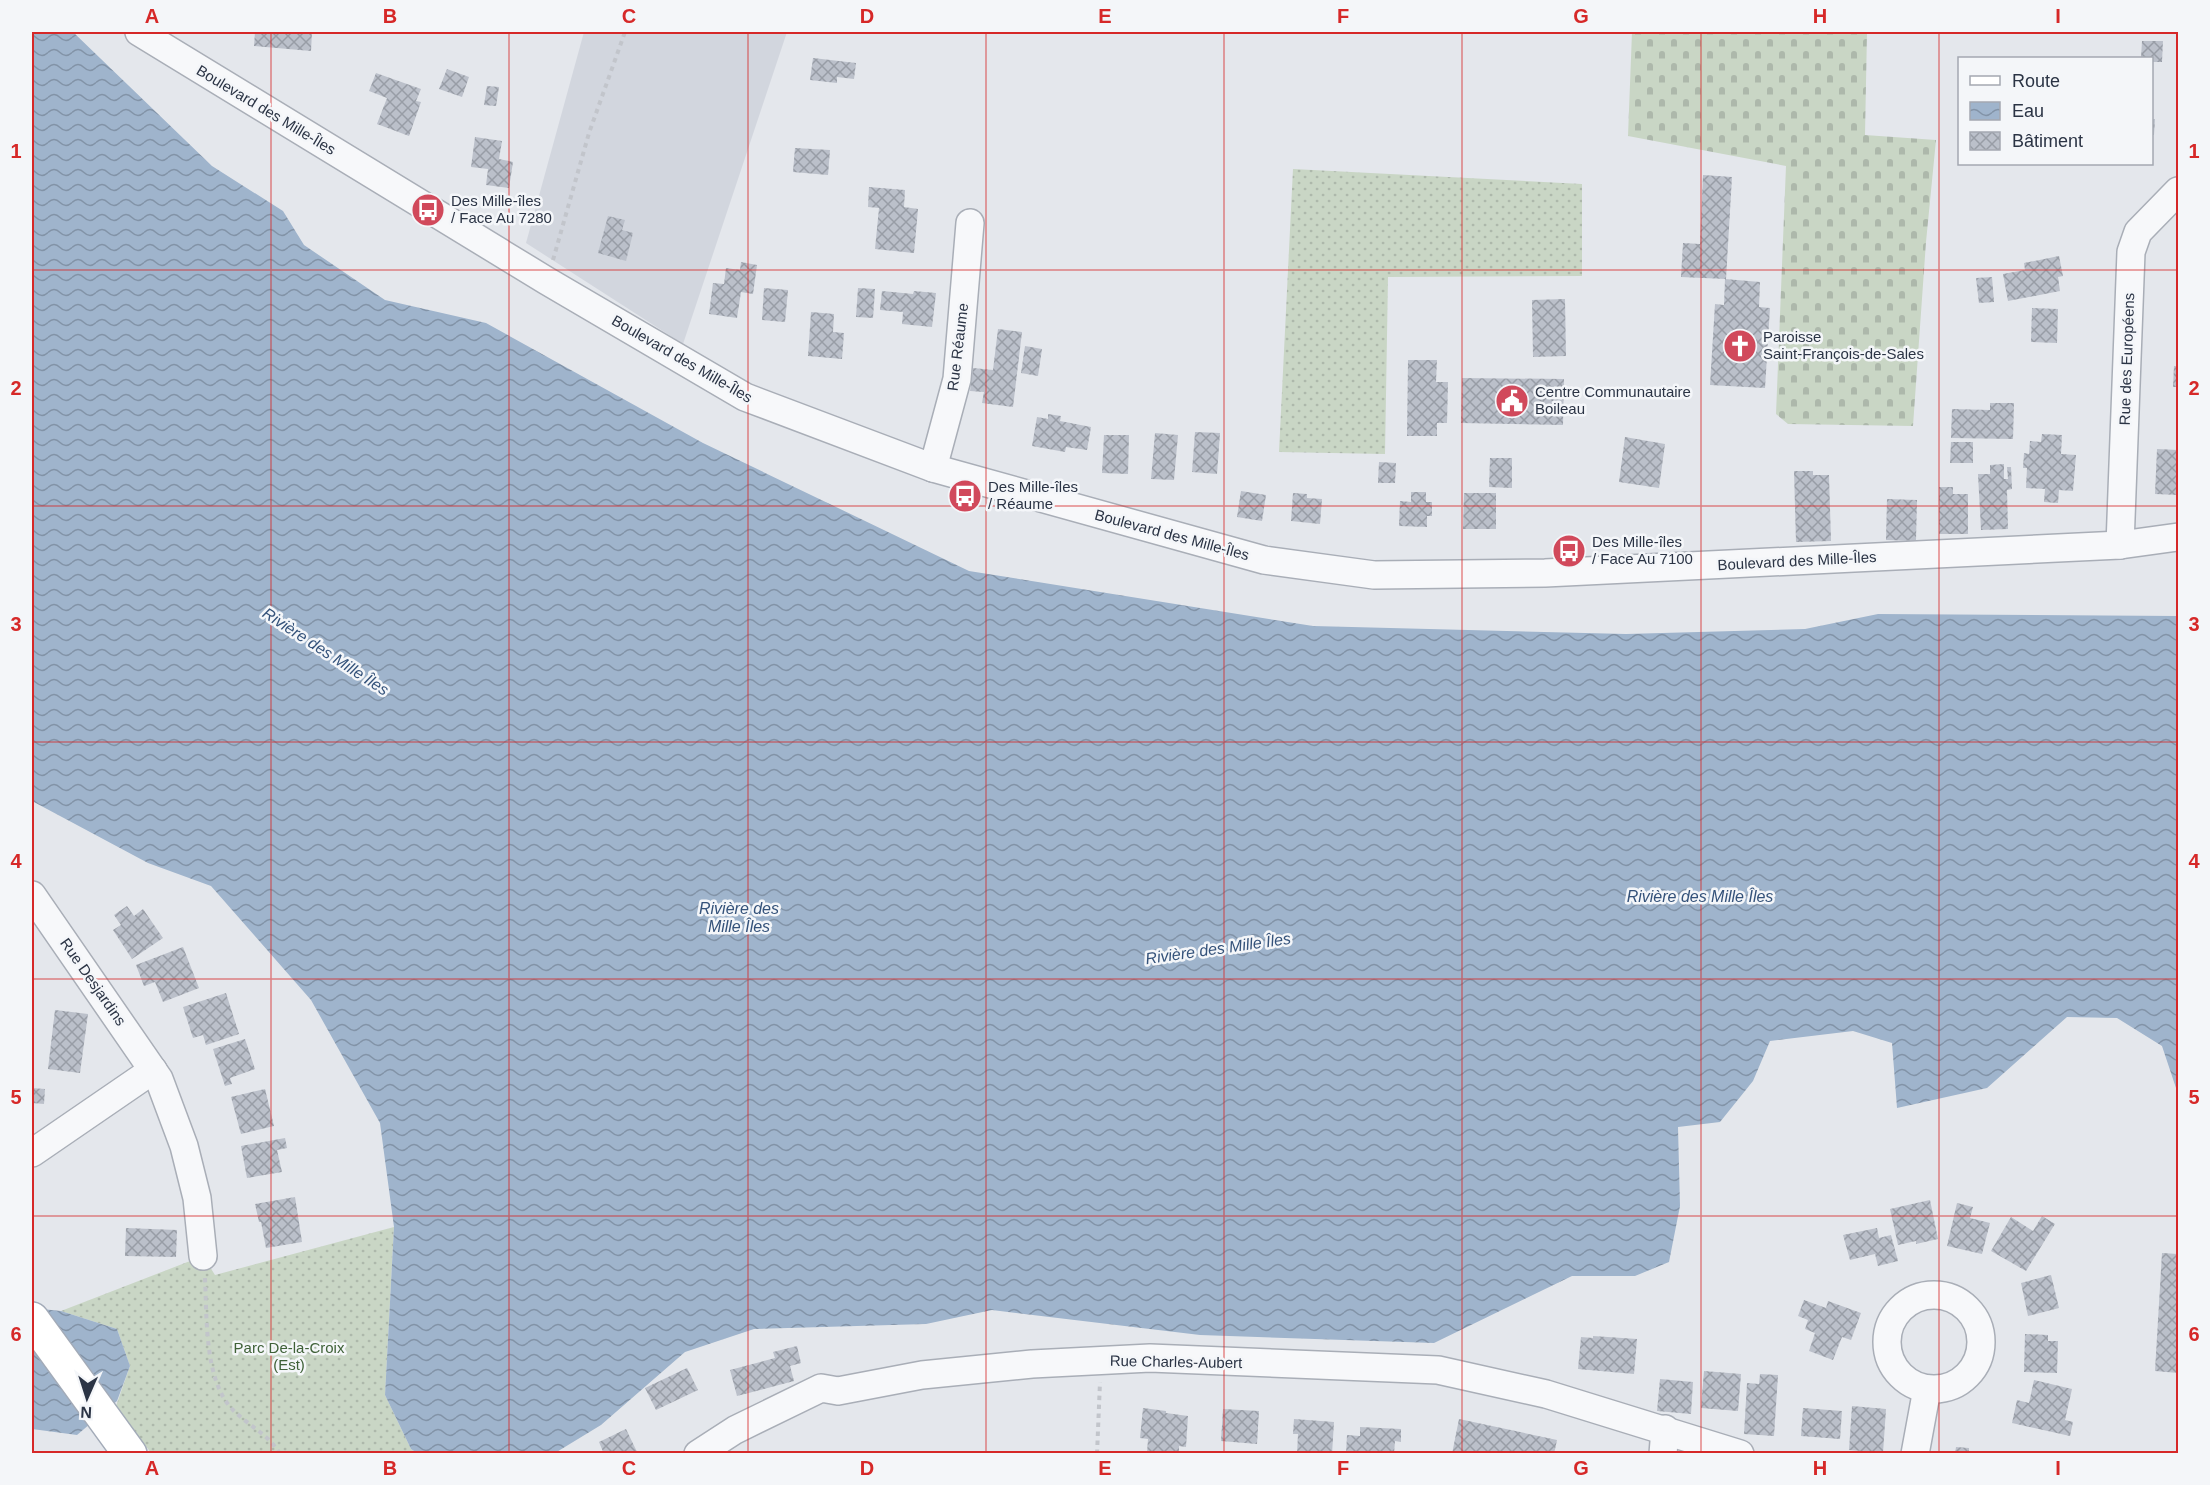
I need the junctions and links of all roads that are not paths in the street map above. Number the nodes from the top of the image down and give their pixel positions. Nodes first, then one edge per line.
1 (140, 32) edge
2 (2178, 191) edge
3 (970, 223) dead end
4 (933, 468) junction
5 (2178, 537) edge
6 (2120, 545) junction
7 (32, 895) edge
8 (153, 1070) junction
9 (32, 1154) edge
10 (203, 1256) road end
11 (32, 1320) edge
12 (1927, 1389) dead end
13 (1664, 1441) edge
14 (129, 1454) edge
15 (698, 1454) edge
16 (1740, 1454) edge
17 (1915, 1454) edge

1 - 4 street, Boulevard des Mille-Îles
2 - 6 street, Rue des Européens
3 - 4 street, Rue Réaume
4 - 6 street, Boulevard des Mille-Îles
5 - 6 street, Boulevard des Mille-Îles
7 - 8 street, Rue Desjardins
8 - 9 street
8 - 10 street, Rue Desjardins
11 - 14 main road
12 - 17 street
13 - 15 street, Rue Charles-Aubert
13 - 16 street, Rue Charles-Aubert

